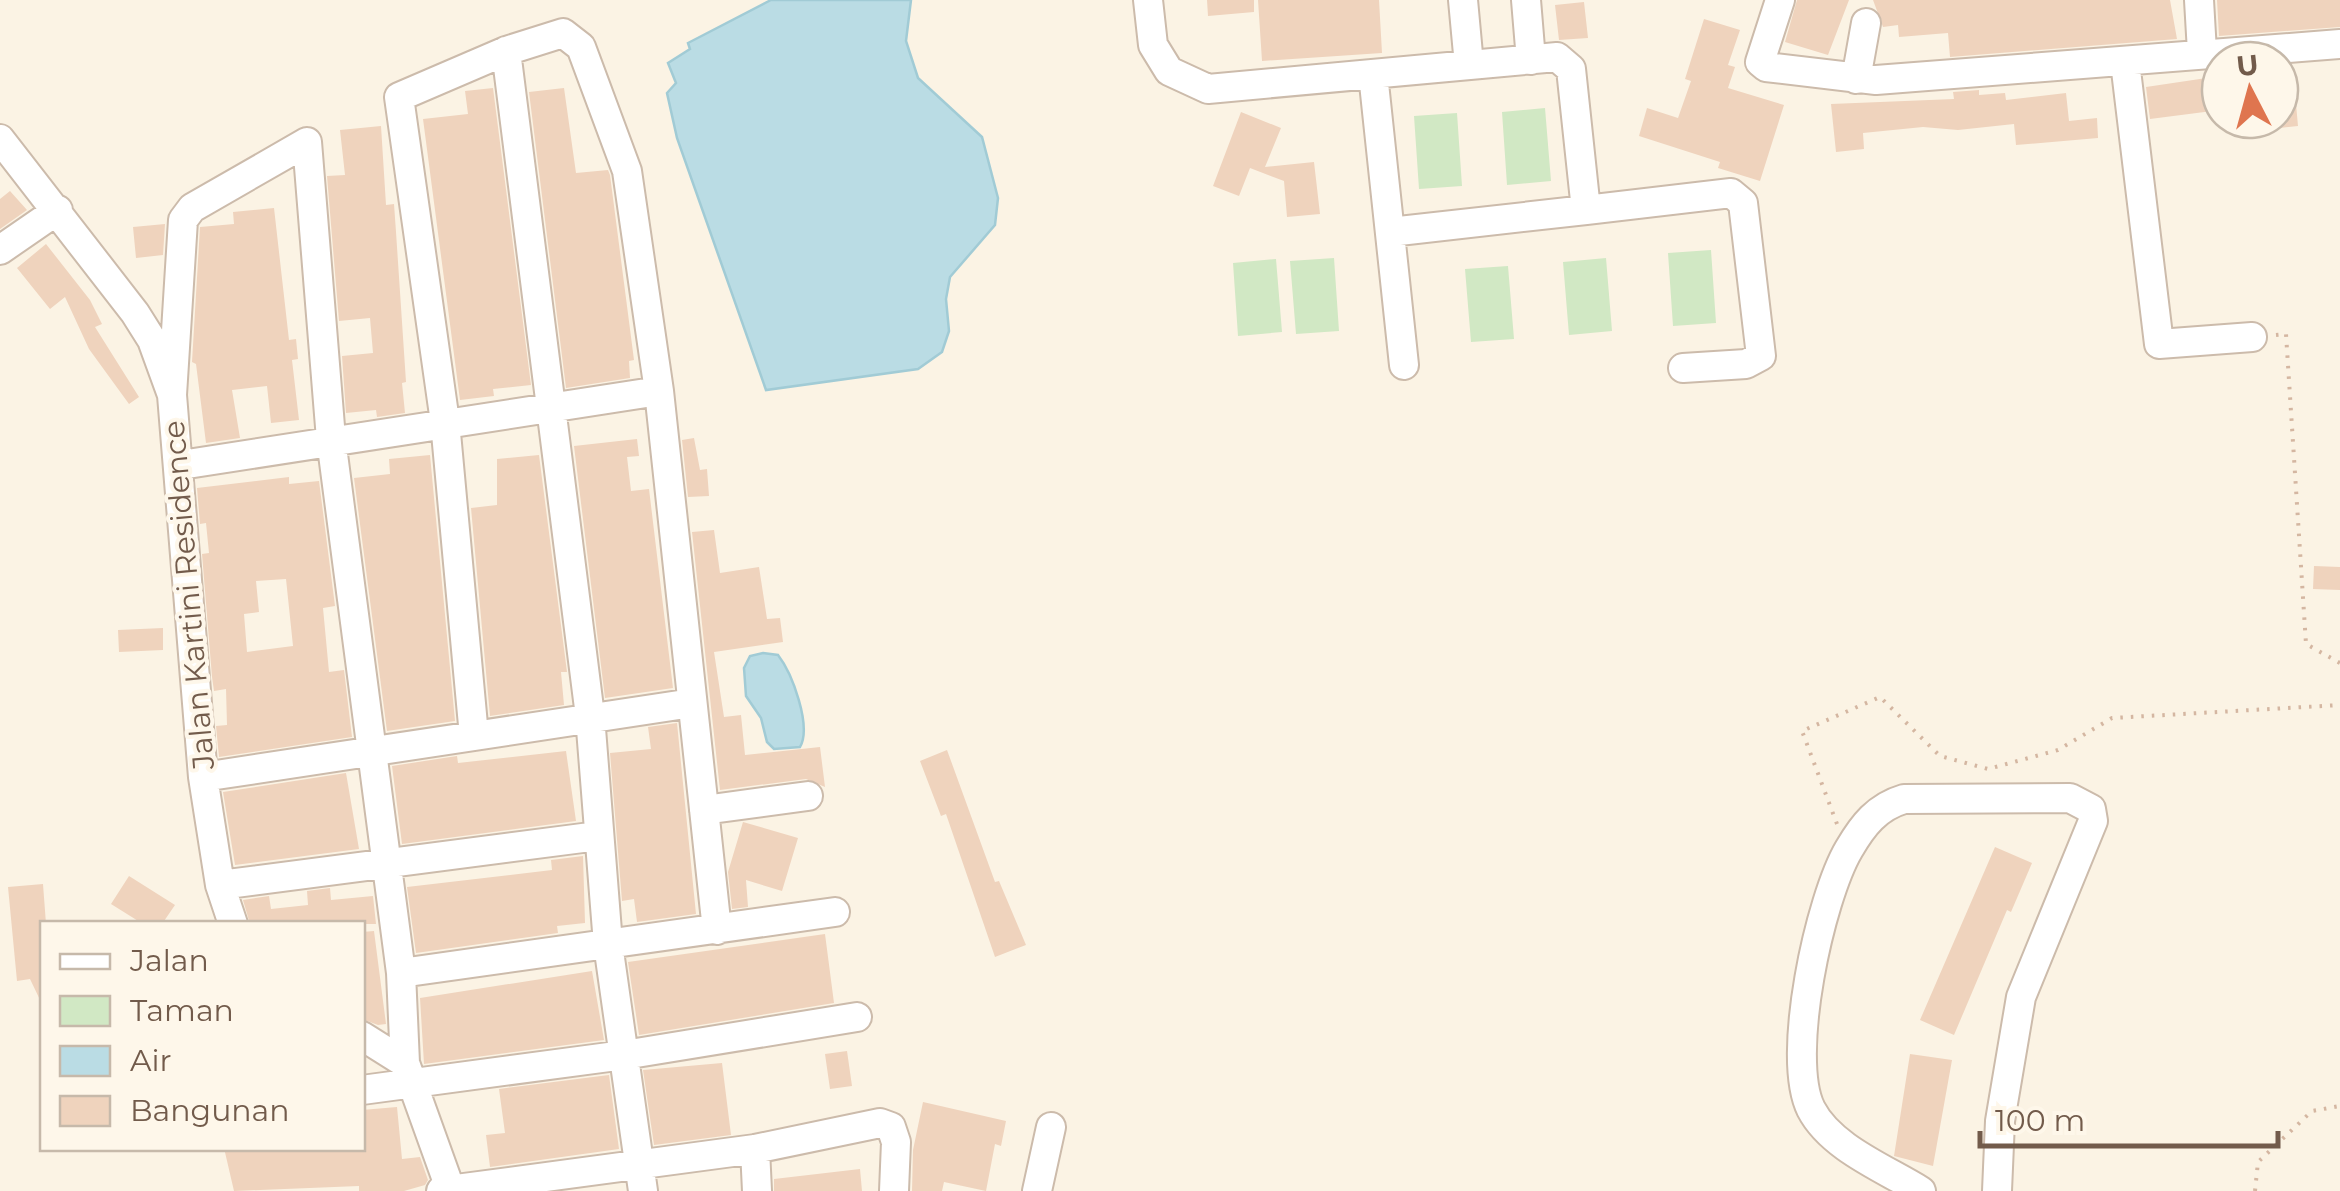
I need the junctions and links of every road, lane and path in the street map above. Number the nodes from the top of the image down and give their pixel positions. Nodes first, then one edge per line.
1 (1148, 0) edge
2 (1463, 0) edge
3 (1526, 0) edge
4 (1780, 0) edge
5 (2200, 0) edge
6 (1866, 23) dead end
7 (2202, 40) edge
8 (2340, 44) edge
9 (2300, 46) edge
10 (506, 50) junction
11 (2200, 52) edge
12 (1531, 60) junction
13 (2126, 62) junction
14 (1469, 65) junction
15 (1373, 74) junction
16 (1856, 79) junction
17 (0, 139) edge
18 (58, 210) junction
19 (1586, 210) junction
20 (1390, 232) junction
21 (0, 250) edge
22 (2252, 337) joint
23 (1404, 365) dead end
24 (1683, 368) dead end
25 (660, 392) junction
26 (172, 395) junction
27 (550, 409) junction
28 (445, 422) junction
29 (332, 438) junction
30 (181, 465) junction
31 (2340, 663) edge
32 (692, 703) junction
33 (2340, 705) edge
34 (590, 716) junction
35 (474, 736) junction
36 (370, 754) junction
37 (204, 777) junction
38 (808, 796) dead end
39 (704, 810) junction
40 (598, 836) junction
41 (1847, 852) junction
42 (384, 864) junction
43 (220, 885) junction
44 (835, 912) dead end
45 (232, 921) edge
46 (717, 930) junction
47 (608, 944) junction
48 (401, 973) junction
49 (857, 1016) dead end
50 (365, 1038) edge
51 (624, 1055) junction
52 (410, 1073) junction
53 (365, 1089) edge
54 (2340, 1106) edge
55 (1052, 1127) dead end
56 (755, 1149) junction
57 (641, 1179) edge
58 (451, 1190) edge
59 (441, 1191) edge
60 (757, 1191) edge
61 (894, 1191) edge
62 (1037, 1191) edge
63 (1921, 1191) edge
64 (1996, 1191) edge
65 (2255, 1191) edge

1 - 15 street
2 - 14 street
3 - 12 street
4 - 16 street
5 - 7 street
6 - 16 street
8 - 9 street
10 - 25 street
10 - 27 street
10 - 28 street
11 - 13 street
12 - 14 street
12 - 19 street
13 - 16 street
13 - 22 street
14 - 15 street
15 - 20 street
17 - 18 street, Jalan Kartini Residence
18 - 21 street
18 - 26 street, Jalan Kartini Residence
19 - 20 street
19 - 24 street
20 - 23 street
22 - 31 path
25 - 27 street
25 - 32 street
26 - 29 street
26 - 30 street, Jalan Kartini Residence
27 - 28 street
27 - 34 street
28 - 29 street
28 - 35 street
29 - 30 street
29 - 36 street
30 - 37 street, Jalan Kartini Residence
32 - 34 street
32 - 39 street
33 - 41 path
34 - 35 street
34 - 40 street
35 - 36 street
36 - 37 street
36 - 42 street
37 - 43 street, Jalan Kartini Residence
38 - 39 street
39 - 46 street
40 - 42 street
40 - 47 street
41 - 63 street
41 - 64 street
42 - 43 street
42 - 48 street
43 - 45 street, Jalan Kartini Residence
44 - 46 street
46 - 47 street
47 - 48 street
47 - 51 street
48 - 52 street
49 - 51 street
50 - 52 street
51 - 52 street
51 - 57 street
52 - 53 street
52 - 58 street
54 - 65 path
55 - 62 street
56 - 57 street
56 - 60 street
56 - 61 street
57 - 58 street
58 - 59 street

